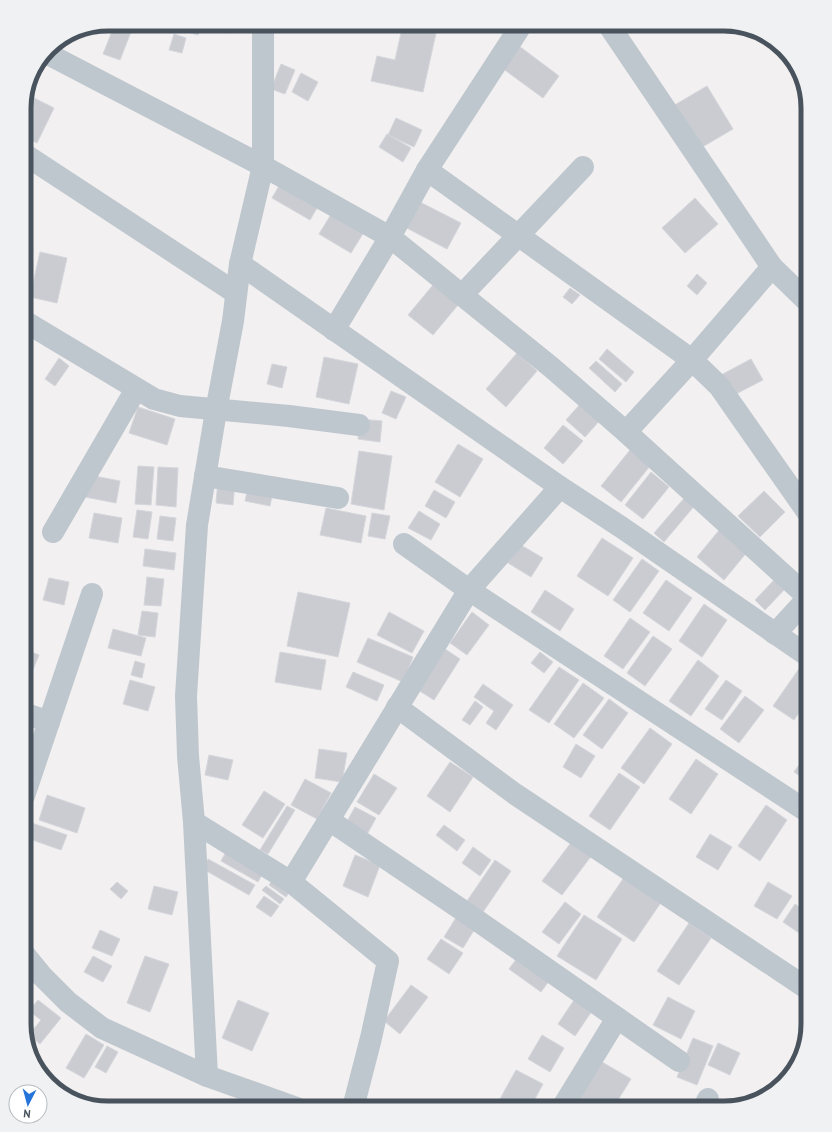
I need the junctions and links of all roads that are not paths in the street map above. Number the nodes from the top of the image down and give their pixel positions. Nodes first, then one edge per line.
1 (263, 31) edge
2 (517, 31) edge
3 (613, 31) edge
4 (52, 56) edge
5 (31, 159) edge
6 (263, 166) junction
7 (583, 167) dead end
8 (428, 170) junction
9 (518, 235) junction
10 (390, 237) junction
11 (240, 264) junction
12 (772, 268) junction
13 (236, 293) junction
14 (462, 295) junction
15 (801, 295) edge
16 (31, 325) edge
17 (334, 330) junction
18 (692, 360) junction
19 (136, 389) junction
20 (216, 410) junction
21 (359, 424) dead end
22 (626, 432) junction
23 (205, 476) junction
24 (560, 487) junction
25 (338, 498) dead end
26 (801, 504) edge
27 (53, 532) dead end
28 (404, 544) dead end
29 (469, 590) junction
30 (801, 591) edge
31 (92, 594) dead end
32 (801, 605) edge
33 (775, 634) junction
34 (801, 651) edge
35 (397, 706) junction
36 (31, 716) edge
37 (49, 722) junction
38 (31, 775) edge
39 (801, 807) edge
40 (329, 820) junction
41 (194, 822) junction
42 (291, 882) junction
43 (31, 963) edge
44 (801, 984) edge
45 (617, 1018) junction
46 (679, 1062) dead end
47 (207, 1076) junction
48 (277, 1101) edge
49 (355, 1101) edge
50 (566, 1101) edge

1 - 6 street
2 - 8 street
3 - 12 street
4 - 6 street
5 - 13 street
6 - 10 street
6 - 11 street
7 - 9 street
8 - 9 street
8 - 10 street
9 - 14 street
9 - 18 street
10 - 14 street
10 - 17 street
11 - 13 street
11 - 17 street
12 - 15 street
12 - 18 street
13 - 20 street
14 - 22 street
16 - 19 street
17 - 24 street
18 - 22 street
18 - 26 street
19 - 20 street
19 - 27 street
20 - 21 street
20 - 23 street
22 - 30 street
23 - 25 street
23 - 41 street
24 - 29 street
24 - 33 street
28 - 29 street
29 - 35 street
29 - 39 street
31 - 37 street
32 - 33 street
33 - 34 street
35 - 40 street
35 - 44 street
36 - 37 street
37 - 38 street
40 - 42 street
40 - 45 street
41 - 42 street
41 - 47 street
42 - 49 street
43 - 47 street
45 - 46 street
45 - 50 street
47 - 48 street

